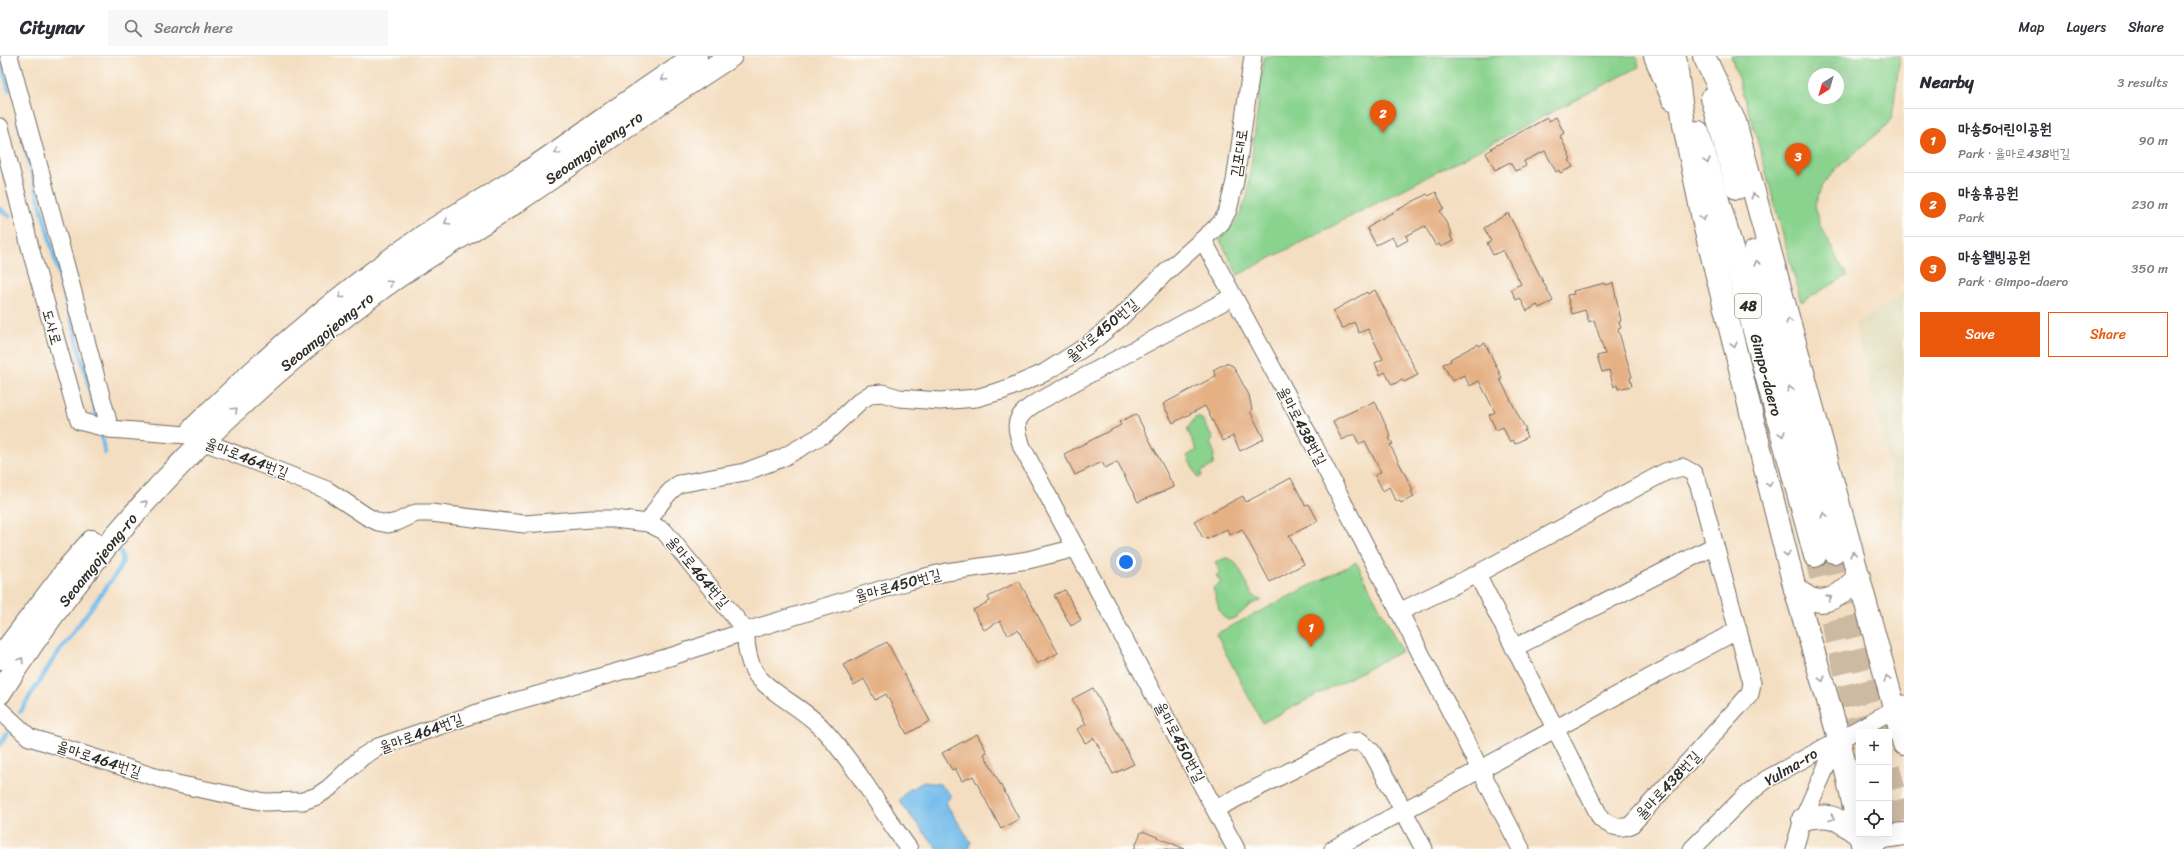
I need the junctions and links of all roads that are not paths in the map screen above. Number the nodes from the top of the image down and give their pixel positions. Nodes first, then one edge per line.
1 (9, 56) edge
2 (696, 56) edge
3 (731, 56) edge
4 (1253, 56) edge
5 (1655, 56) edge
6 (1676, 56) edge
7 (1703, 56) edge
8 (1684, 125) junction
9 (0, 127) edge
10 (1203, 240) junction
11 (1232, 297) junction
12 (110, 429) junction
13 (194, 438) junction
14 (648, 522) junction
15 (1714, 546) junction
16 (1076, 548) junction
17 (1477, 574) junction
18 (1859, 576) junction
19 (1795, 589) junction
20 (1399, 612) junction
21 (746, 630) junction
22 (1738, 630) junction
23 (1514, 648) junction
24 (0, 658) edge
25 (0, 693) edge
26 (1900, 707) edge
27 (0, 710) edge
28 (1555, 729) junction
29 (1839, 738) junction
30 (1904, 744) edge
31 (1481, 770) junction
32 (1215, 809) junction
33 (1403, 810) junction
34 (1803, 819) junction
35 (1904, 834) edge
36 (1862, 844) edge
37 (910, 849) edge
38 (1236, 849) edge
39 (1332, 849) edge
40 (1424, 849) edge
41 (1522, 849) edge
42 (1692, 849) edge
43 (1794, 849) edge

1 - 12 street
2 -> 13 main road, Seoamgojeong-ro
13 -> 3 main road, Seoamgojeong-ro
4 - 10 street, 김포대로
5 - 8 main road
6 -> 7 main road, Gimpo-daero / 48
6 - 8 main road
18 -> 7 main road
8 -> 19 main road
9 - 12 street, 도사로
10 - 11 street, 율마로438번길
10 - 14 street, 율마로450번길
11 - 16 street, 율마로450번길
11 - 20 street, 율마로438번길
12 - 13 street, 도사로
13 - 14 street, 율마로464번길
13 - 24 main road, Seoamgojeong-ro
25 -> 13 main road, Seoamgojeong-ro
14 - 21 street, 율마로464번길
15 - 17 street, 율마로438번길
15 - 22 street, 율마로438번길
15 - 23 street
16 - 21 street, 율마로450번길
16 - 32 street, 율마로450번길
17 - 20 street, 율마로438번길
17 - 23 street, 율마로438번길
19 -> 18 main road
26 -> 18 main road
19 -> 29 main road
20 - 31 street, 율마로438번길
21 - 27 street, 율마로464번길
21 - 37 street
22 - 28 street
22 - 28 street, 율마로438번길
23 - 28 street, 율마로438번길
26 - 29 street, Yulma-ro
26 - 30 main road
28 - 31 street
29 - 34 street
29 - 36 main road
29 - 42 street, Yulma-ro
31 - 33 street
31 - 41 street, 율마로438번길
32 - 33 street
32 - 38 street, 율마로450번길
33 - 39 street
33 - 40 street
34 -> 36 main road
34 - 43 street
35 - 36 main road

